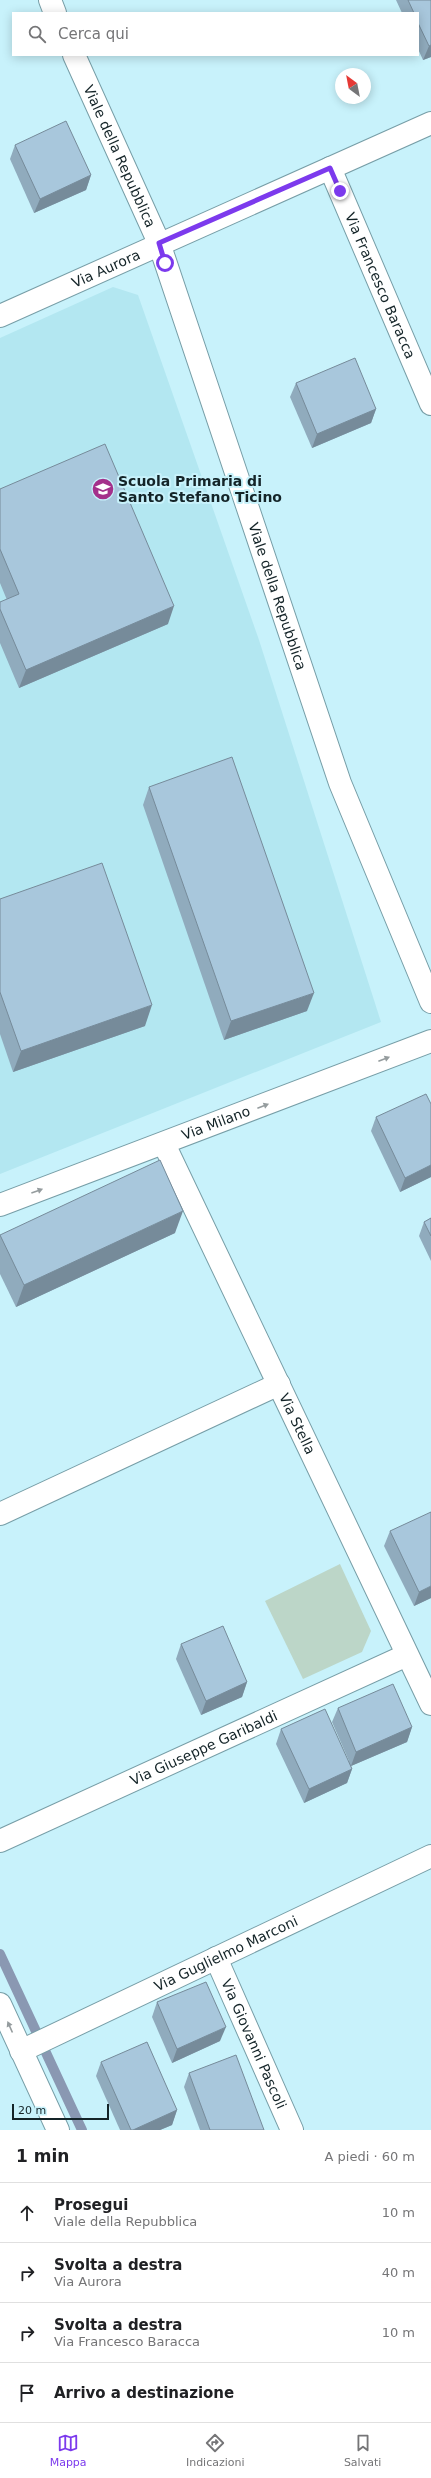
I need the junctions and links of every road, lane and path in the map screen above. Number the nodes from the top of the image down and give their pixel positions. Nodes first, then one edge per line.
1 (50, 0) edge
2 (55, 12) edge
3 (74, 56) edge
4 (431, 123) edge
5 (330, 168) junction
6 (159, 243) junction
7 (0, 316) edge
8 (431, 404) edge
9 (431, 1002) edge
10 (431, 1042) edge
11 (164, 1144) junction
12 (0, 1205) edge
13 (279, 1384) junction
14 (0, 1514) edge
15 (408, 1655) junction
16 (431, 1704) edge
17 (0, 1841) edge
18 (431, 1856) edge
19 (216, 1958) junction
20 (0, 2004) edge
21 (24, 2049) junction
22 (58, 2130) edge
23 (292, 2130) edge

1 - 2 street
3 - 6 street, Viale della Repubblica
4 - 5 street, Via Aurora
5 - 6 street, Via Aurora
5 - 8 street, Via Francesco Baracca
6 - 7 street, Via Aurora
6 - 9 street, Viale della Repubblica
11 -> 10 street, Via Milano
12 -> 11 street, Via Milano
11 - 13 street, Via Stella
13 - 14 street
13 - 15 street, Via Stella
15 - 16 street, Via Stella
15 - 17 street, Via Giuseppe Garibaldi
18 - 19 street, Via Guglielmo Marconi
19 - 21 street, Via Guglielmo Marconi
19 - 23 street, Via Giovanni Pascoli
21 -> 20 street
21 - 22 street

